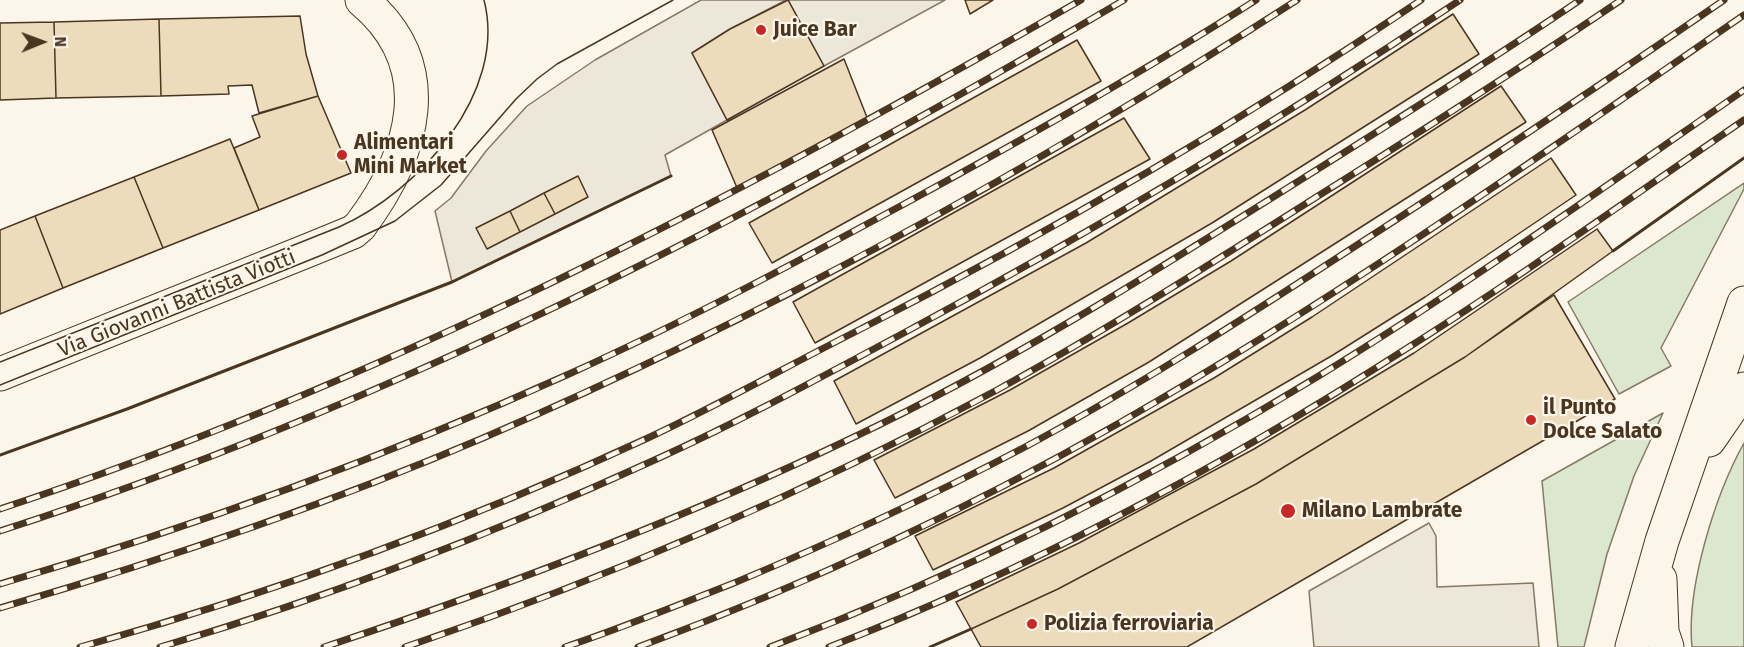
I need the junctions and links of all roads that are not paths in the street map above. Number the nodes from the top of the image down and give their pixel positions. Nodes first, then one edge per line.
1 (362, 0) edge
2 (1744, 303) edge
3 (0, 374) edge
4 (1744, 389) edge
5 (1681, 484) junction
6 (1662, 541) junction
7 (1632, 647) edge
8 (1667, 647) edge

1 - 3 street, Via Giovanni Battista Viotti
2 - 5 street
4 - 5 street
5 - 6 street
6 - 7 street
6 - 8 street

